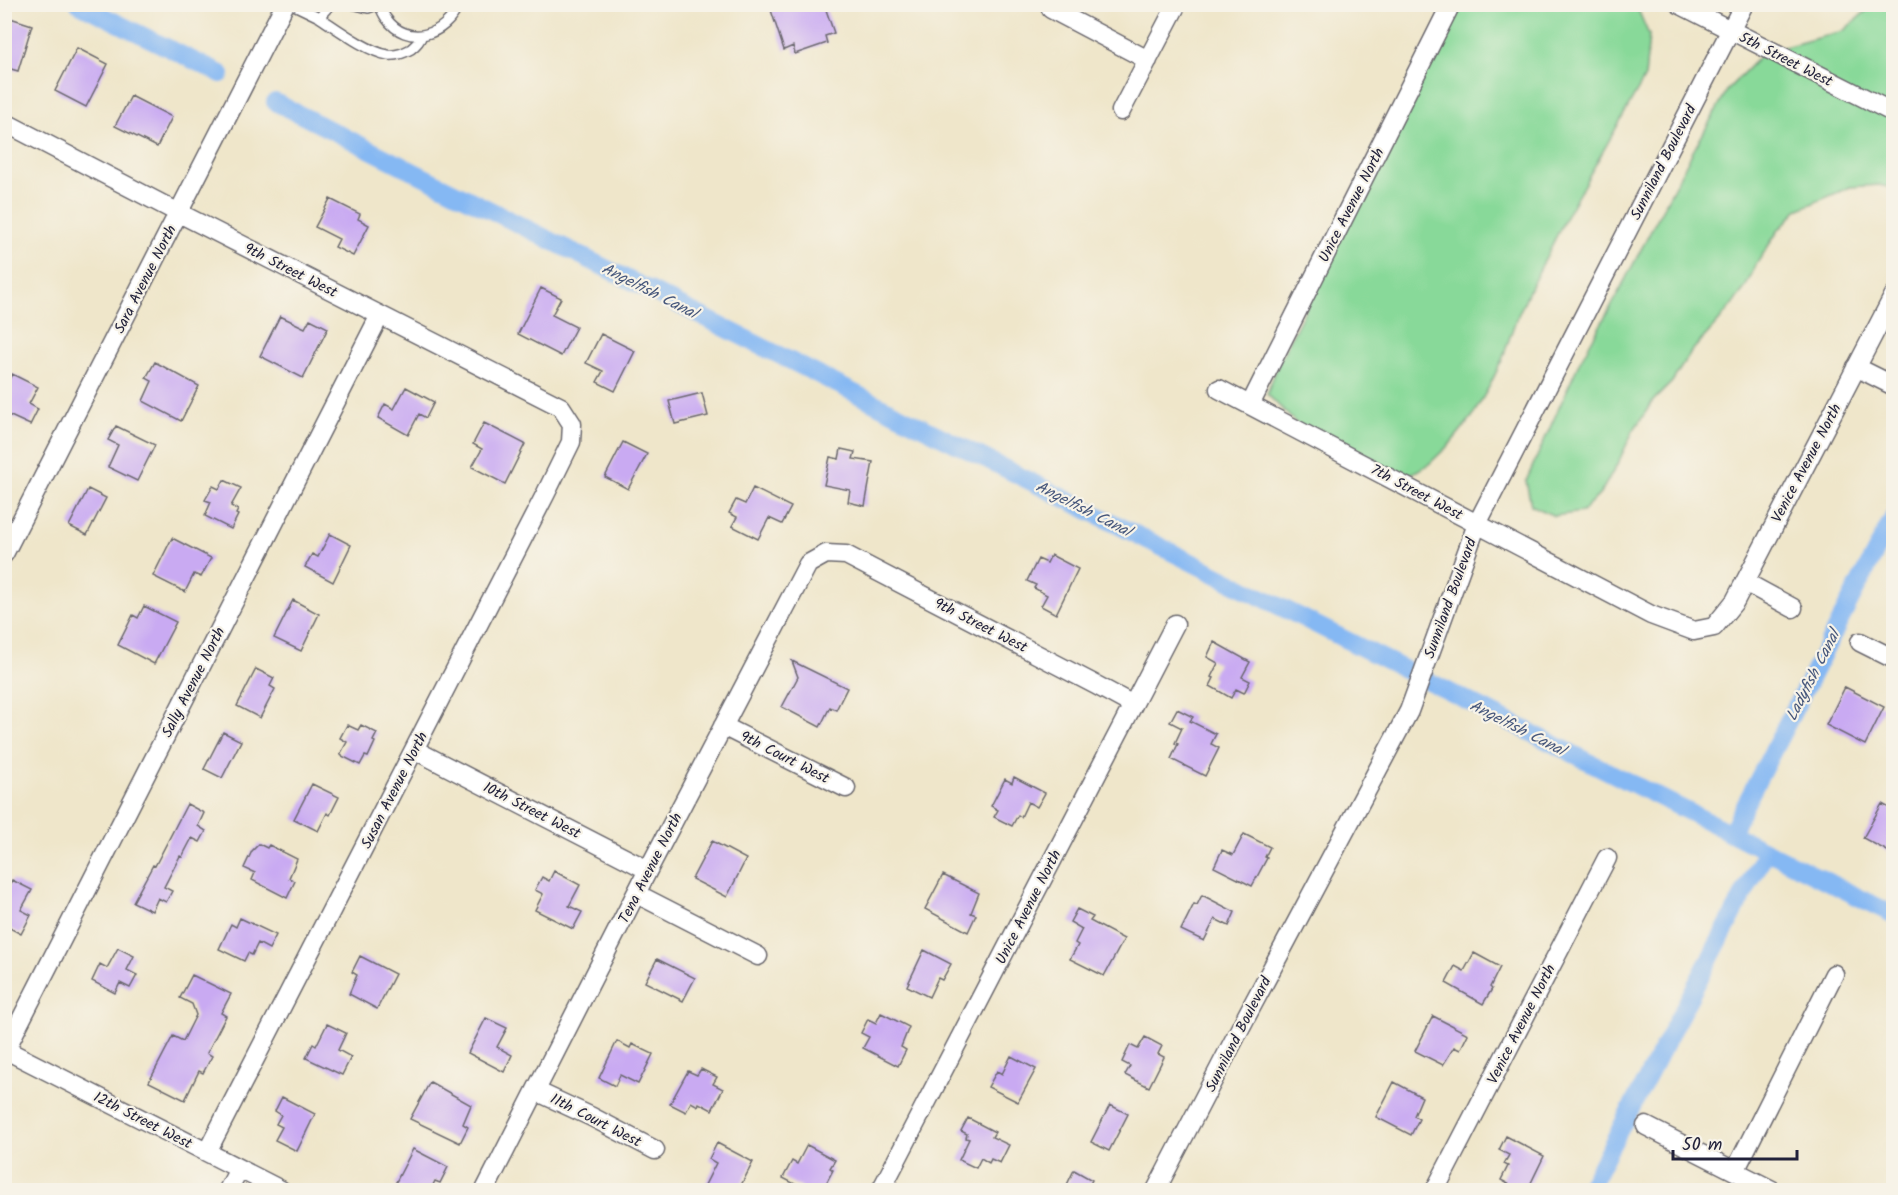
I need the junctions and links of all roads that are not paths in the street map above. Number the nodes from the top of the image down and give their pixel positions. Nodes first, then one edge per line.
1 (285, 4) edge
2 (292, 4) edge
3 (332, 4) edge
4 (352, 4) edge
5 (379, 4) edge
6 (459, 4) edge
7 (1177, 4) edge
8 (1451, 4) edge
9 (1678, 4) edge
10 (1744, 4) edge
11 (1051, 9) dead end
12 (318, 17) junction
13 (1731, 30) junction
14 (422, 35) junction
15 (1148, 60) junction
16 (1121, 111) dead end
17 (1893, 113) edge
18 (4, 122) edge
19 (179, 213) junction
20 (1893, 295) edge
21 (380, 315) junction
22 (1856, 367) junction
23 (1893, 386) edge
24 (1219, 389) dead end
25 (1250, 405) junction
26 (572, 424) joint
27 (1477, 524) junction
28 (4, 554) edge
29 (825, 554) joint
30 (1745, 582) junction
31 (1793, 608) dead end
32 (1175, 624) dead end
33 (1714, 627) joint
34 (1860, 642) dead end
35 (1893, 659) edge
36 (1133, 705) junction
37 (723, 726) junction
38 (415, 750) junction
39 (846, 788) dead end
40 (1607, 858) dead end
41 (648, 870) junction
42 (637, 894) junction
43 (758, 956) dead end
44 (1834, 974) dead end
45 (5, 1049) edge
46 (536, 1091) junction
47 (1646, 1126) dead end
48 (655, 1150) dead end
49 (207, 1152) junction
50 (239, 1169) junction
51 (1735, 1171) junction
52 (228, 1191) edge
53 (281, 1191) edge
54 (485, 1191) edge
55 (881, 1191) edge
56 (1156, 1191) edge
57 (1435, 1191) edge
58 (1772, 1191) edge

1 - 19 street, Sara Avenue North
2 - 12 lane
3 - 12 lane
4 - 5 lane
5 - 14 lane
6 - 14 lane
7 - 15 street
8 - 25 street, Unice Avenue North
9 - 13 street, 5th Street West
10 - 13 street, Sunniland Boulevard
11 - 15 street
12 - 14 lane
13 - 17 street, 5th Street West
13 - 27 street, Sunniland Boulevard
15 - 16 street
18 - 19 street, 9th Street West
19 - 21 street, 9th Street West
19 - 28 street, Sara Avenue North
20 - 22 street, Venice Avenue North
21 - 26 street, 9th Street West
21 - 45 street, Sally Avenue North
22 - 23 street
22 - 30 street, Venice Avenue North
24 - 25 street, 7th Street West
25 - 27 street, 7th Street West
26 - 38 street, Susan Avenue North
27 - 33 street, 7th Street West
27 - 56 street, Sunniland Boulevard
29 - 36 street, 9th Street West
29 - 37 street, Tena Avenue North
30 - 31 street
30 - 33 street, Venice Avenue North
32 - 36 street, Unice Avenue North
34 - 35 street
36 - 55 street, Unice Avenue North
37 - 39 street, 9th Court West
37 - 41 street, Tena Avenue North
38 - 41 street, 10th Street West
38 - 49 street, Susan Avenue North
40 - 57 street, Venice Avenue North
41 - 42 street, Tena Avenue North
42 - 43 street
42 - 46 street, Tena Avenue North
44 - 51 street
45 - 49 street, 12th Street West
46 - 48 street, 11th Court West
46 - 54 street, Tena Avenue North
47 - 51 street
49 - 50 street, 12th Street West
50 - 52 street
50 - 53 street, 12th Street West
51 - 58 street

